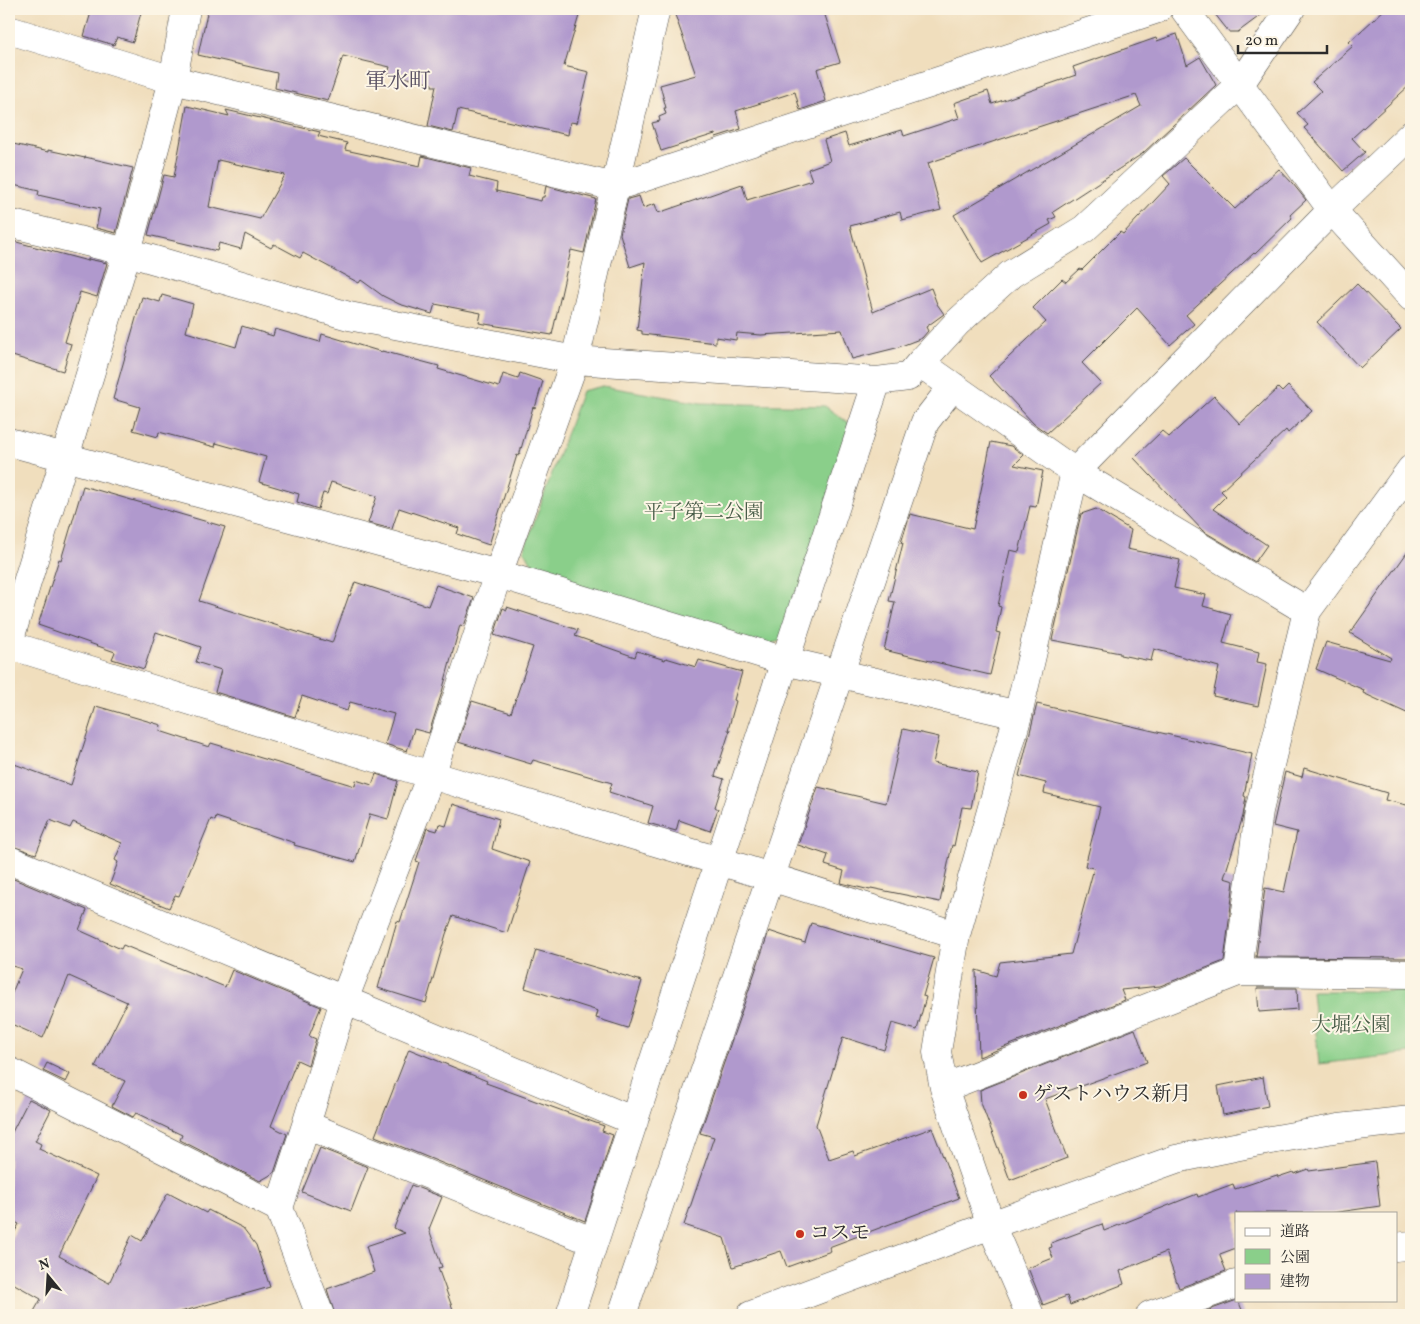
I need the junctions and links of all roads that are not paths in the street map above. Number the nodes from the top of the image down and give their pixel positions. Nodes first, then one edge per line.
1 (186, 9) edge
2 (656, 9) edge
3 (1158, 9) edge
4 (1184, 9) edge
5 (1291, 9) edge
6 (9, 30) edge
7 (173, 80) junction
8 (1240, 84) junction
9 (1411, 135) edge
10 (616, 187) junction
11 (1332, 210) junction
12 (9, 223) edge
13 (126, 252) junction
14 (1411, 297) edge
15 (576, 360) junction
16 (920, 363) junction
17 (877, 381) junction
18 (954, 386) junction
19 (9, 442) edge
20 (65, 456) junction
21 (1411, 469) edge
22 (1075, 472) junction
23 (498, 574) junction
24 (1307, 611) junction
25 (9, 644) edge
26 (785, 661) junction
27 (840, 674) junction
28 (1018, 715) junction
29 (431, 775) junction
30 (9, 860) edge
31 (719, 861) junction
32 (770, 877) junction
33 (956, 935) junction
34 (1238, 972) junction
35 (1411, 974) edge
36 (344, 1000) junction
37 (9, 1070) edge
38 (944, 1088) junction
39 (1411, 1120) edge
40 (634, 1121) junction
41 (306, 1125) junction
42 (279, 1208) junction
43 (991, 1225) junction
44 (594, 1242) junction
45 (1411, 1245) edge
46 (1398, 1247) edge
47 (1235, 1284) edge
48 (320, 1315) edge
49 (570, 1315) edge
50 (622, 1315) edge
51 (751, 1315) edge
52 (1030, 1315) edge
53 (1150, 1315) edge

1 - 7 street
2 - 10 street
3 - 10 street
4 - 8 street
5 - 8 street
6 - 7 street
7 - 10 street
7 - 13 street
8 - 11 street
8 - 16 street
9 - 11 street
10 - 15 street
11 - 14 street
11 - 22 street
12 - 13 street
13 - 15 street
13 - 20 street
15 - 17 street
15 - 23 street
16 - 17 street
16 - 18 street
17 - 26 street
18 - 22 street
18 - 27 street
19 - 20 street
20 - 23 street
20 - 25 street
21 - 24 street
22 - 24 street
22 - 28 street
23 - 26 street
23 - 29 street
24 - 34 street
25 - 29 street
26 - 27 street
26 - 31 street
27 - 28 street
27 - 32 street
28 - 33 street
29 - 31 street
29 - 36 street
30 - 36 street
31 - 32 street
31 - 40 street
32 - 33 street
32 - 50 street
33 - 38 street
34 - 35 street
34 - 38 street
36 - 40 street
36 - 41 street
37 - 42 street
38 - 43 street
39 - 43 street
40 - 44 street
41 - 42 street
41 - 44 street
42 - 48 street
43 - 51 street
43 - 52 street
44 - 49 street
45 - 46 street
47 - 53 street

